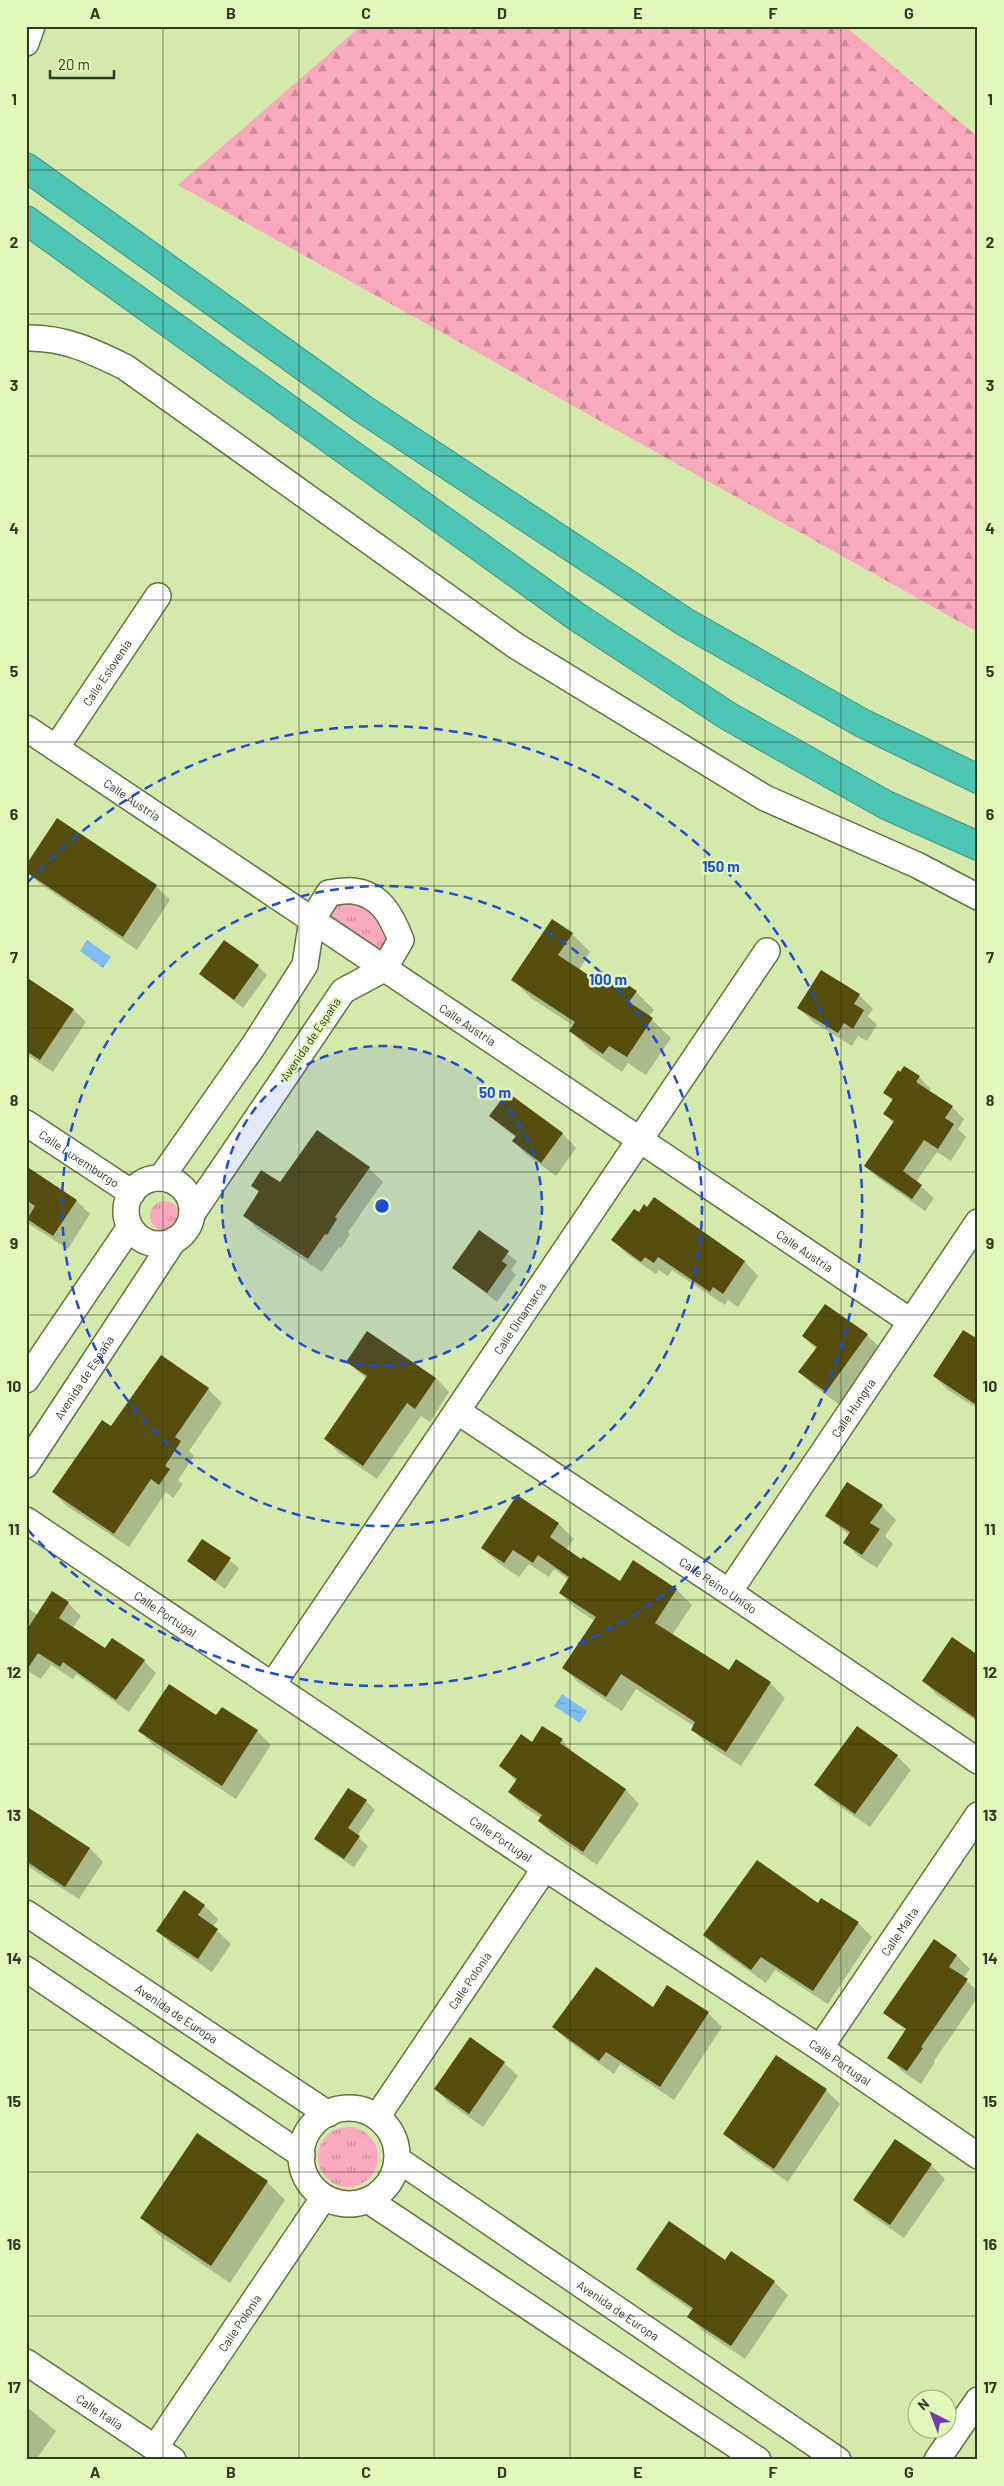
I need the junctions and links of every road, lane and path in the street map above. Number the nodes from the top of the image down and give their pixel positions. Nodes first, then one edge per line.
1 (32, 26) edge
2 (26, 42) edge
3 (26, 167) edge
4 (26, 220) edge
5 (26, 338) edge
6 (158, 596) dead end
7 (26, 728) edge
8 (56, 748) junction
9 (978, 779) edge
10 (978, 846) edge
11 (978, 897) edge
12 (312, 920) junction
13 (767, 952) dead end
14 (384, 969) junction
15 (26, 1123) edge
16 (639, 1140) junction
17 (161, 1178) junction
18 (132, 1193) junction
19 (192, 1214) junction
20 (978, 1222) edge
21 (130, 1227) junction
22 (174, 1240) junction
23 (910, 1321) junction
24 (26, 1380) edge
25 (457, 1411) junction
26 (26, 1465) edge
27 (26, 1520) edge
28 (729, 1592) junction
29 (273, 1684) junction
30 (978, 1761) edge
31 (978, 1815) edge
32 (545, 1868) junction
33 (26, 1913) edge
34 (26, 1969) edge
35 (820, 2048) junction
36 (328, 2114) junction
37 (377, 2117) junction
38 (302, 2155) junction
39 (978, 2156) edge
40 (397, 2159) junction
41 (324, 2197) junction
42 (368, 2200) junction
43 (26, 2362) edge
44 (978, 2400) edge
45 (164, 2454) edge
46 (758, 2460) edge
47 (838, 2460) edge
48 (937, 2460) edge

1 - 2 street
3 - 9 highway
4 - 10 highway
5 - 11 street
6 - 8 street, Calle Eslovenia
7 - 8 street, Calle Austria
8 - 12 street, Calle Austria
12 - 14 street, Calle Austria
12 - 14 street
12 - 17 street
13 - 16 street, Calle Dinamarca
14 - 16 street, Calle Austria
14 - 19 street, Avenida de España
15 - 18 street, Calle Luxemburgo
16 - 23 street, Calle Austria
16 - 25 street, Calle Dinamarca
17 - 18 street
17 - 19 street
18 - 21 street
19 - 22 street
20 - 23 street, Calle Hungría
21 - 22 street
21 - 24 street
22 - 26 street, Avenida de España
23 - 28 street, Calle Hungría
25 - 28 street, Calle Reino Unido
25 - 29 street, Calle Dinamarca
27 - 29 street, Calle Portugal
28 - 30 street, Calle Reino Unido
29 - 32 street, Calle Portugal
31 - 35 street, Calle Malta
32 - 35 street, Calle Portugal
32 - 37 street, Calle Polonia
33 - 36 street, Avenida de Europa
34 - 38 street
35 - 39 street, Calle Portugal
36 - 37 street
36 - 38 street
37 - 40 street
38 - 41 street
40 - 42 street
40 - 47 street, Avenida de Europa
41 - 42 street
41 - 45 street, Calle Polonia
42 - 46 street
43 - 45 street, Calle Italia
44 - 48 street

